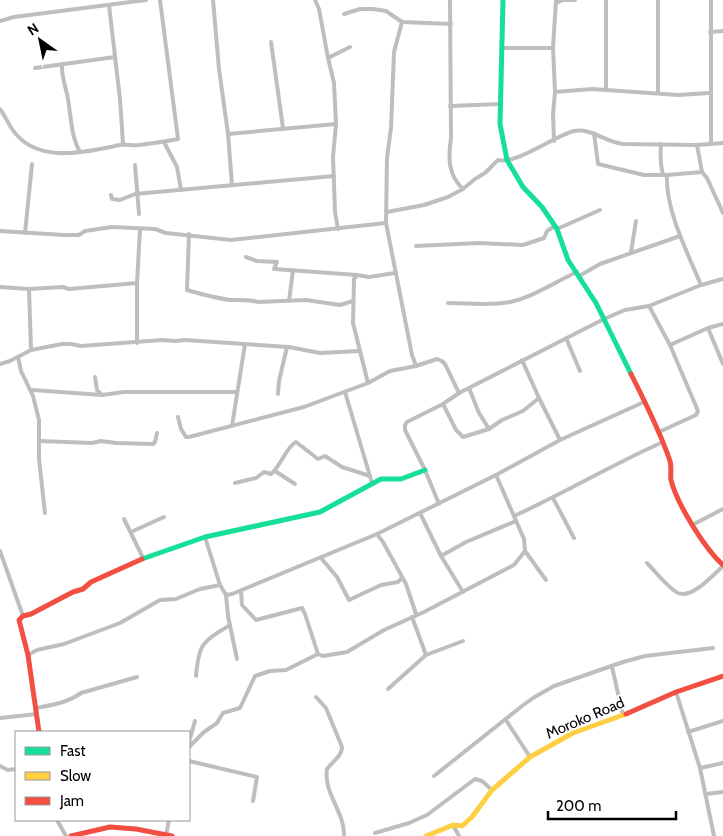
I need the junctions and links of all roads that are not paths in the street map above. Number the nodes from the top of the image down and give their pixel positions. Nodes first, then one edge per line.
1 (146, 0) edge
2 (160, 0) edge
3 (213, 0) edge
4 (315, 0) edge
5 (450, 0) edge
6 (503, 0) edge
7 (575, 0) edge
8 (606, 0) edge
9 (658, 0) edge
10 (711, 0) edge
11 (556, 2) edge
12 (109, 5) junction
13 (344, 14) dead end
14 (0, 21) edge
15 (402, 22) junction
16 (451, 24) junction
17 (723, 31) edge
18 (710, 32) junction
19 (271, 42) dead end
20 (350, 47) dead end
21 (502, 48) junction
22 (552, 48) junction
23 (114, 56) junction
24 (328, 58) junction
25 (62, 64) junction
26 (35, 68) dead end
27 (606, 90) junction
28 (556, 92) junction
29 (658, 93) junction
30 (709, 93) junction
31 (500, 104) junction
32 (450, 106) junction
33 (0, 109) edge
34 (336, 124) junction
35 (283, 128) junction
36 (594, 133) junction
37 (228, 134) junction
38 (554, 141) junction
39 (164, 142) junction
40 (723, 143) edge
41 (123, 144) junction
42 (662, 144) junction
43 (710, 144) junction
44 (697, 145) junction
45 (80, 152) junction
46 (507, 160) junction
47 (32, 164) dead end
48 (135, 165) dead end
49 (702, 172) junction
50 (665, 175) junction
51 (334, 176) junction
52 (232, 185) junction
53 (463, 189) junction
54 (181, 190) junction
55 (111, 195) dead end
56 (600, 210) dead end
57 (387, 212) junction
58 (723, 213) edge
59 (138, 214) dead end
60 (636, 221) dead end
61 (386, 223) junction
62 (556, 227) junction
63 (140, 229) junction
64 (338, 230) junction
65 (0, 231) edge
66 (25, 233) junction
67 (189, 234) junction
68 (680, 236) junction
69 (416, 246) dead end
70 (631, 252) junction
71 (246, 257) dead end
72 (293, 270) junction
73 (395, 273) junction
74 (578, 274) junction
75 (357, 275) junction
76 (723, 279) edge
77 (136, 283) junction
78 (701, 285) junction
79 (0, 287) edge
80 (29, 290) junction
81 (289, 301) junction
82 (353, 301) junction
83 (448, 303) dead end
84 (649, 306) junction
85 (604, 319) junction
86 (723, 324) edge
87 (708, 328) junction
88 (566, 338) junction
89 (137, 342) junction
90 (245, 344) junction
91 (670, 345) junction
92 (287, 347) junction
93 (31, 350) junction
94 (359, 351) junction
95 (18, 357) junction
96 (522, 360) junction
97 (0, 364) edge
98 (723, 364) edge
99 (416, 366) junction
100 (580, 371) dead end
101 (95, 377) dead end
102 (368, 383) junction
103 (469, 388) junction
104 (33, 390) dead end
105 (237, 392) junction
106 (345, 392) junction
107 (459, 393) junction
108 (278, 394) dead end
109 (102, 395) junction
110 (539, 398) junction
111 (644, 402) junction
112 (443, 404) junction
113 (178, 417) dead end
114 (232, 426) junction
115 (489, 429) junction
116 (157, 432) dead end
117 (659, 432) junction
118 (560, 440) junction
119 (39, 441) junction
120 (663, 442) junction
121 (425, 470) junction
122 (275, 471) junction
123 (496, 475) junction
124 (370, 476) junction
125 (235, 483) dead end
126 (372, 483) junction
127 (296, 484) dead end
128 (435, 494) junction
129 (553, 498) junction
130 (444, 501) junction
131 (439, 504) junction
132 (723, 509) edge
133 (45, 513) dead end
134 (420, 514) junction
135 (514, 516) junction
136 (164, 517) dead end
137 (124, 519) dead end
138 (516, 521) junction
139 (692, 525) junction
140 (131, 532) junction
141 (377, 534) junction
142 (205, 537) junction
143 (574, 538) dead end
144 (0, 550) edge
145 (525, 550) junction
146 (441, 556) junction
147 (143, 558) junction
148 (321, 558) junction
149 (647, 563) dead end
150 (723, 565) edge
151 (402, 578) junction
152 (546, 580) dead end
153 (220, 585) junction
154 (241, 590) junction
155 (463, 592) junction
156 (226, 595) junction
157 (23, 616) junction
158 (414, 616) junction
159 (230, 625) junction
160 (463, 641) dead end
161 (713, 648) dead end
162 (318, 654) junction
163 (28, 655) junction
164 (426, 655) junction
165 (237, 659) dead end
166 (612, 667) junction
167 (196, 676) dead end
168 (723, 676) edge
169 (137, 677) dead end
170 (388, 689) dead end
171 (676, 692) junction
172 (316, 697) dead end
173 (36, 708) junction
174 (37, 714) junction
175 (623, 715) junction
176 (0, 718) edge
177 (506, 720) junction
178 (195, 721) dead end
179 (723, 721) edge
180 (39, 731) edge
181 (688, 732) junction
182 (190, 738) edge
183 (190, 747) edge
184 (530, 758) junction
185 (190, 761) edge
186 (723, 764) edge
187 (0, 766) edge
188 (700, 768) junction
189 (15, 769) edge
190 (434, 776) dead end
191 (492, 790) junction
192 (723, 792) edge
193 (706, 794) junction
194 (253, 801) dead end
195 (58, 821) edge
196 (169, 821) edge
197 (453, 825) junction
198 (375, 833) dead end
199 (66, 836) edge
200 (71, 836) edge
201 (169, 836) edge
202 (344, 836) edge
203 (426, 836) edge
204 (459, 836) edge
205 (714, 836) edge

1 - 12 street
2 - 39 street
3 - 37 street
4 - 24 street
5 - 16 street
6 - 21 street
7 - 11 street
8 - 27 street
9 - 29 street
10 - 18 street
11 - 22 street
12 - 14 street
12 - 23 street
13 - 15 street
15 - 16 street
15 - 57 street
16 - 32 street
17 - 18 street
18 - 30 street
19 - 35 street
20 - 24 street
21 - 22 street
21 - 31 street
22 - 28 street
23 - 25 street
23 - 41 street
24 - 34 street
25 - 26 street
25 - 45 street
27 - 28 street
27 - 29 street
28 - 38 street
29 - 30 street
30 - 43 street
31 - 32 street
31 - 46 street
32 - 53 street
33 - 45 street
34 - 35 street
34 - 51 street
35 - 37 street
36 - 38 street
36 - 42 street
36 - 50 street
37 - 52 street
38 - 46 street
39 - 41 street
39 - 54 street
40 - 43 street
41 - 45 street
42 - 44 street
42 - 50 street
43 - 44 street
44 - 49 street
46 - 53 street
46 - 62 street
47 - 66 street
48 - 59 street
49 - 50 street
49 - 58 street
50 - 68 street
51 - 52 street
51 - 64 street
52 - 54 street
53 - 57 street
54 - 55 street
56 - 62 street
57 - 61 street
60 - 70 street
61 - 64 street
61 - 73 street
62 - 69 street
62 - 74 street
63 - 66 street
63 - 67 street
63 - 77 street
64 - 67 street
65 - 66 street
67 - 81 street
68 - 70 street
68 - 78 street
70 - 74 street
71 - 72 street
72 - 75 street
72 - 81 street
73 - 75 street
73 - 99 street
74 - 83 street
74 - 85 street
75 - 82 street
76 - 78 street
77 - 80 street
77 - 89 street
78 - 84 street
79 - 80 street
80 - 93 street
81 - 82 street
82 - 94 street
84 - 85 street
84 - 91 street
85 - 88 street
85 - 111 street
86 - 87 street
87 - 91 street
87 - 98 street
88 - 96 street
88 - 100 street
89 - 90 street
89 - 93 street
90 - 92 street
90 - 105 street
91 - 117 street
92 - 94 street
92 - 108 street
93 - 95 street
94 - 102 street
95 - 97 street
95 - 119 street
96 - 103 street
96 - 110 street
99 - 102 street
99 - 107 street
101 - 109 street
102 - 106 street
103 - 107 street
103 - 115 street
104 - 109 street
105 - 109 street
105 - 114 street
106 - 114 street
106 - 124 street
107 - 112 street
110 - 115 street
110 - 118 street
111 - 117 street
111 - 118 street
112 - 115 street
112 - 121 street
113 - 114 street
116 - 119 street
117 - 120 street
118 - 123 street
119 - 133 street
120 - 129 street
120 - 139 street
121 - 126 street
121 - 128 street
122 - 124 street
122 - 125 street
122 - 127 street
123 - 130 street
123 - 135 street
124 - 126 street
126 - 142 street
128 - 130 street
128 - 131 street
129 - 135 street
129 - 143 street
130 - 131 street
131 - 134 street
132 - 139 street
134 - 141 street
134 - 146 street
135 - 138 street
136 - 140 street
137 - 140 street
138 - 145 street
138 - 146 street
139 - 150 street
140 - 147 street
141 - 148 street
141 - 151 street
142 - 147 street
142 - 153 street
144 - 157 street
145 - 152 street
145 - 155 street
146 - 155 street
147 - 157 street
148 - 151 street
148 - 154 street
149 - 150 street
151 - 158 street
153 - 156 street
153 - 163 street
154 - 156 street
154 - 162 street
155 - 158 street
156 - 159 street
157 - 163 street
158 - 162 street
158 - 164 street
159 - 165 street
159 - 167 street
160 - 164 street
161 - 166 street
162 - 183 street
163 - 173 street
164 - 170 street
166 - 175 street
166 - 177 street
168 - 171 street, Moroko Road
169 - 173 street
171 - 175 street, Moroko Road
171 - 181 street
172 - 202 street
173 - 174 street
174 - 176 street
174 - 180 street
175 - 184 street, Moroko Road
177 - 184 street
177 - 190 street
178 - 182 street
179 - 181 street
181 - 188 street
184 - 191 street, Moroko Road
185 - 194 street
186 - 188 street
187 - 189 street
188 - 193 street
191 - 197 street, Moroko Road
191 - 198 street
192 - 193 street
193 - 205 street
195 - 199 street
196 - 201 street
197 - 203 street
197 - 204 street
200 - 201 street

